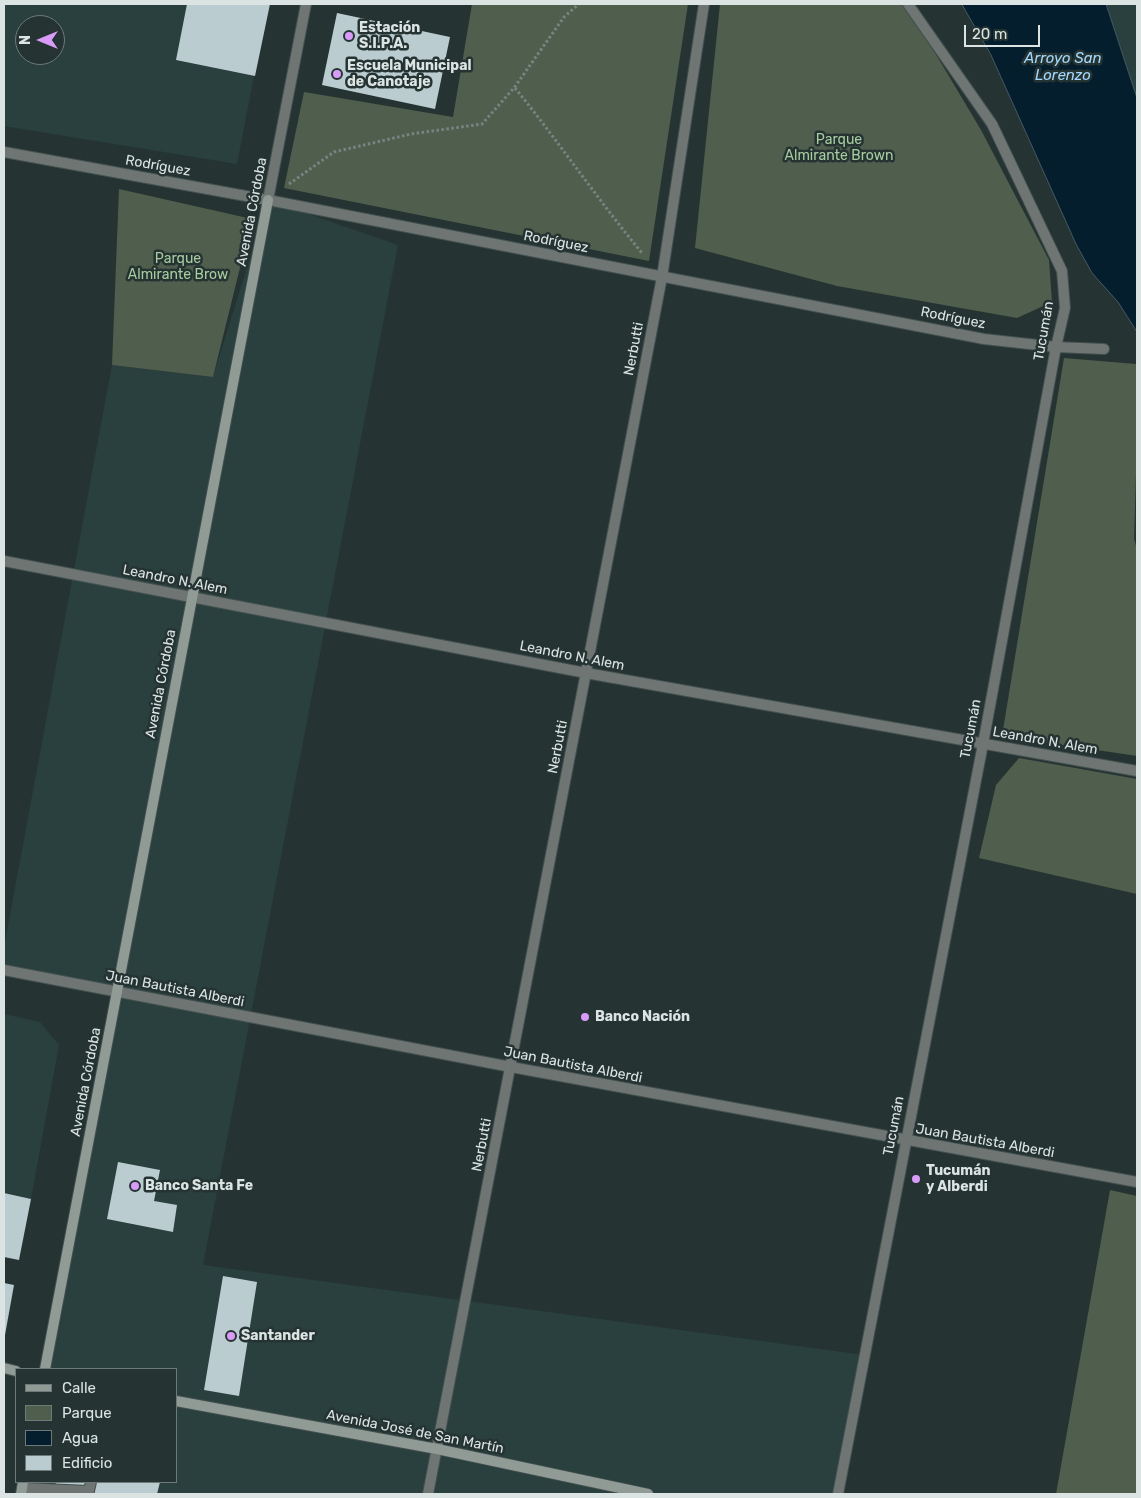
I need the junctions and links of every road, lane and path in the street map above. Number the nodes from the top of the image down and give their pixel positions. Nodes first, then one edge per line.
1 (306, 4) edge
2 (579, 4) edge
3 (704, 4) edge
4 (908, 4) edge
5 (514, 88) junction
6 (4, 152) edge
7 (268, 200) junction
8 (662, 277) junction
9 (1056, 347) junction
10 (1104, 349) dead end
11 (4, 561) edge
12 (192, 598) junction
13 (586, 672) junction
14 (983, 744) junction
15 (1137, 771) edge
16 (4, 970) edge
17 (117, 991) junction
18 (510, 1067) junction
19 (905, 1141) junction
20 (1137, 1182) edge
21 (45, 1368) edge
22 (178, 1401) edge
23 (437, 1449) junction
24 (91, 1483) edge
25 (22, 1488) edge
26 (428, 1494) edge
27 (648, 1494) edge
28 (838, 1494) edge

1 - 7 street, Avenida Córdoba
2 - 5 path
3 - 8 street, Nerbutti
4 - 9 street, Tucumán
5 - 7 path
5 - 8 path
6 - 7 street, Rodríguez
7 - 8 street, Rodríguez
7 - 12 main road, Avenida Córdoba
8 - 9 street, Rodríguez
8 - 13 street, Nerbutti
9 - 10 street, Rodríguez
9 - 14 street, Tucumán
11 - 12 street, Leandro N. Alem
12 - 13 street, Leandro N. Alem
12 - 17 main road, Avenida Córdoba
13 - 14 street, Leandro N. Alem
13 - 18 street, Nerbutti
14 - 15 street, Leandro N. Alem
14 - 19 street, Tucumán
16 - 17 street, Juan Bautista Alberdi
17 - 18 street, Juan Bautista Alberdi
17 - 21 main road, Avenida Córdoba
18 - 19 street, Juan Bautista Alberdi
18 - 23 street, Nerbutti
19 - 20 street, Juan Bautista Alberdi
19 - 28 street, Tucumán
22 - 23 main road, Avenida José de San Martín
23 - 26 street, Nerbutti
23 - 27 main road, Avenida José de San Martín
24 - 25 street

